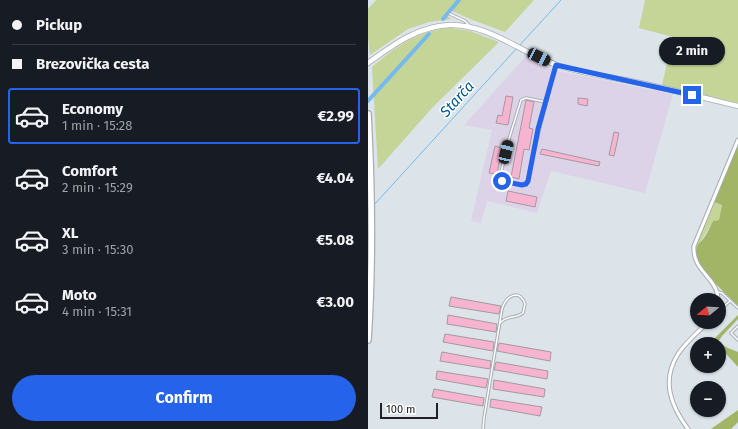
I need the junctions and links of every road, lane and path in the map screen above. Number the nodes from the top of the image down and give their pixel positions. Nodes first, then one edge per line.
1 (450, 14) dead end
2 (470, 27) junction
3 (368, 63) edge
4 (556, 65) junction
5 (546, 102) junction
6 (738, 106) edge
7 (368, 114) edge
8 (738, 140) edge
9 (718, 292) joint
10 (730, 301) junction
11 (726, 305) edge
12 (738, 308) edge
13 (500, 323) junction
14 (738, 326) edge
15 (701, 329) edge
16 (368, 340) edge
17 (738, 340) edge
18 (484, 429) edge
19 (688, 429) edge

1 - 2 lane
2 - 3 main road
2 - 4 main road
4 - 5 lane
4 - 6 main road
5 - 5 lane
7 - 16 highway
8 - 9 street
9 - 10 lane
10 - 11 lane
10 - 12 lane
13 - 13 lane
13 - 18 lane
14 - 17 lane
15 - 19 street

